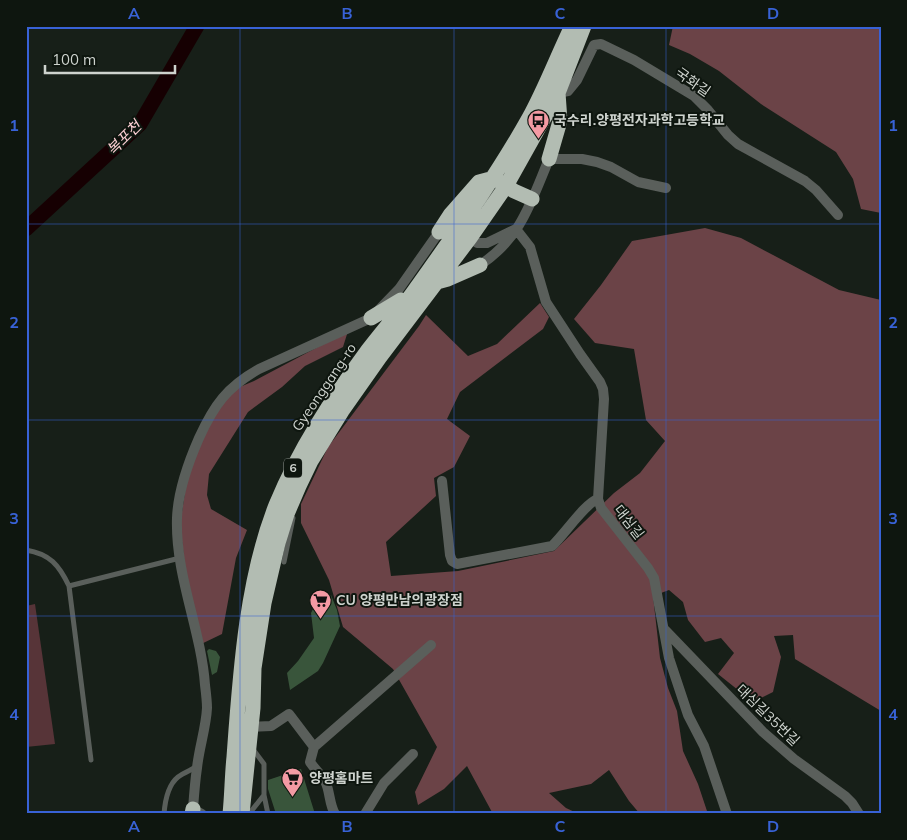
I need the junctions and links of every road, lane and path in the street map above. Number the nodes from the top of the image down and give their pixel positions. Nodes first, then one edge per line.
1 (572, 26) edge
2 (584, 26) edge
3 (558, 93) junction
4 (549, 159) junction
5 (500, 182) junction
6 (666, 188) dead end
7 (532, 199) junction
8 (838, 215) dead end
9 (516, 229) junction
10 (440, 233) joint
11 (477, 243) dead end
12 (480, 265) joint
13 (437, 282) junction
14 (415, 290) junction
15 (370, 318) junction
16 (442, 481) dead end
17 (299, 486) junction
18 (598, 499) junction
19 (26, 550) edge
20 (180, 558) junction
21 (284, 562) dead end
22 (69, 586) junction
23 (664, 629) junction
24 (431, 645) dead end
25 (259, 691) dead end
26 (253, 708) junction
27 (251, 727) junction
28 (249, 744) junction
29 (314, 747) junction
30 (413, 754) dead end
31 (92, 760) dead end
32 (197, 767) junction
33 (264, 795) junction
34 (857, 811) edge
35 (196, 812) edge
36 (164, 814) edge
37 (230, 814) edge
38 (242, 814) edge
39 (249, 814) edge
40 (268, 814) edge
41 (335, 814) edge
42 (365, 814) edge
43 (727, 814) edge
44 (844, 814) edge

1 - 5 highway, Gyeonggang-ro / 6
2 - 3 highway, Gyeonggang-ro / 6
3 - 4 highway
3 - 5 highway, Gyeonggang-ro / 6
3 - 8 street, 국화길
4 - 6 street
4 - 7 street
5 - 7 highway
5 - 10 highway
5 - 13 highway, Gyeonggang-ro / 6
5 - 14 highway, Gyeonggang-ro / 6
7 - 9 street
9 - 11 street
9 - 12 street
9 - 18 street, 대심길
10 - 15 street
12 - 13 highway
13 - 17 highway, Gyeonggang-ro / 6
14 - 15 highway
14 - 37 highway, Gyeonggang-ro / 6
15 - 20 street
16 - 18 street
17 - 21 lane
17 - 26 highway, Gyeonggang-ro / 6
18 - 23 street, 대심길
19 - 22 lane
20 - 22 lane
20 - 32 street
22 - 31 lane
23 - 34 street, 대심길35번길
23 - 43 street, 대심길
24 - 29 street
25 - 26 lane
26 - 27 highway, Gyeonggang-ro / 6
27 - 28 highway, Gyeonggang-ro / 6
27 - 29 street
28 - 33 lane
28 - 38 highway, Gyeonggang-ro / 6
29 - 41 street
30 - 42 street
32 - 35 street
32 - 36 lane
33 - 39 lane
33 - 40 lane
34 - 44 street

